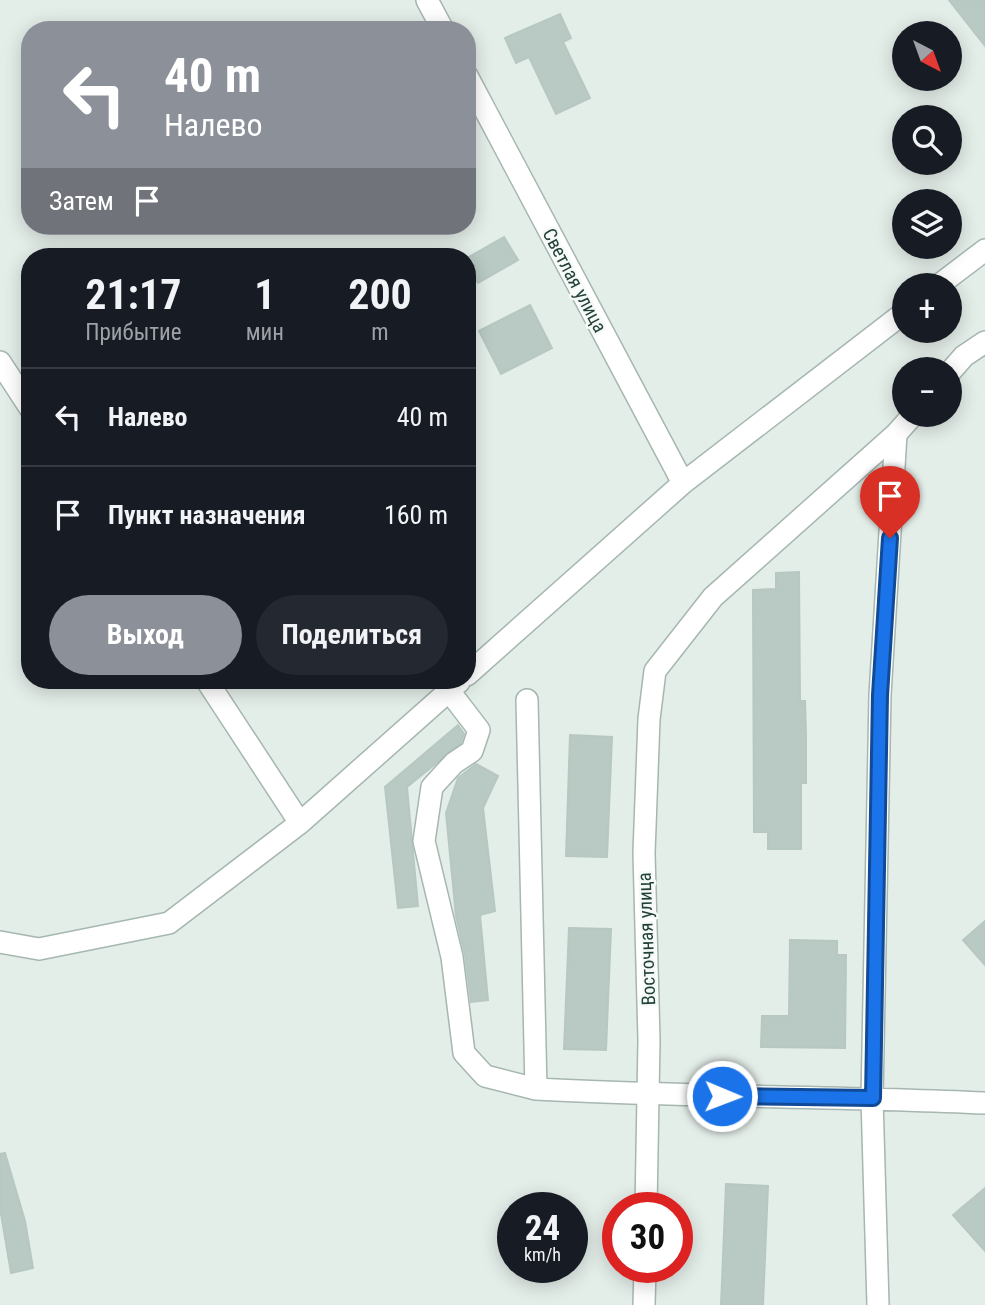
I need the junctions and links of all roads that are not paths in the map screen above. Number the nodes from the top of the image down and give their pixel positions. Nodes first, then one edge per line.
1 (427, 0) edge
2 (438, 21) edge
3 (476, 93) edge
4 (985, 250) edge
5 (955, 273) edge
6 (892, 322) edge
7 (985, 342) edge
8 (962, 358) edge
9 (0, 362) edge
10 (21, 394) edge
11 (902, 427) edge
12 (896, 434) junction
13 (683, 483) junction
14 (476, 667) edge
15 (212, 689) edge
16 (452, 689) edge
17 (457, 689) edge
18 (527, 700) dead end
19 (300, 824) junction
20 (0, 942) edge
21 (536, 1089) junction
22 (646, 1095) junction
23 (873, 1098) junction
24 (985, 1103) edge
25 (646, 1192) edge
26 (645, 1283) edge
27 (644, 1305) edge
28 (878, 1305) edge

1 - 2 street
3 - 13 street, Светлая улица
4 - 5 street
6 - 13 street
7 - 8 street
9 - 10 street
11 - 12 street
12 - 22 street, Восточная улица
12 - 23 street
13 - 14 street
15 - 19 street
16 - 19 street
17 - 21 street
18 - 21 street
19 - 20 street
21 - 22 street
22 - 23 street
22 - 25 street, Восточная улица
23 - 24 street
23 - 28 street
26 - 27 street

